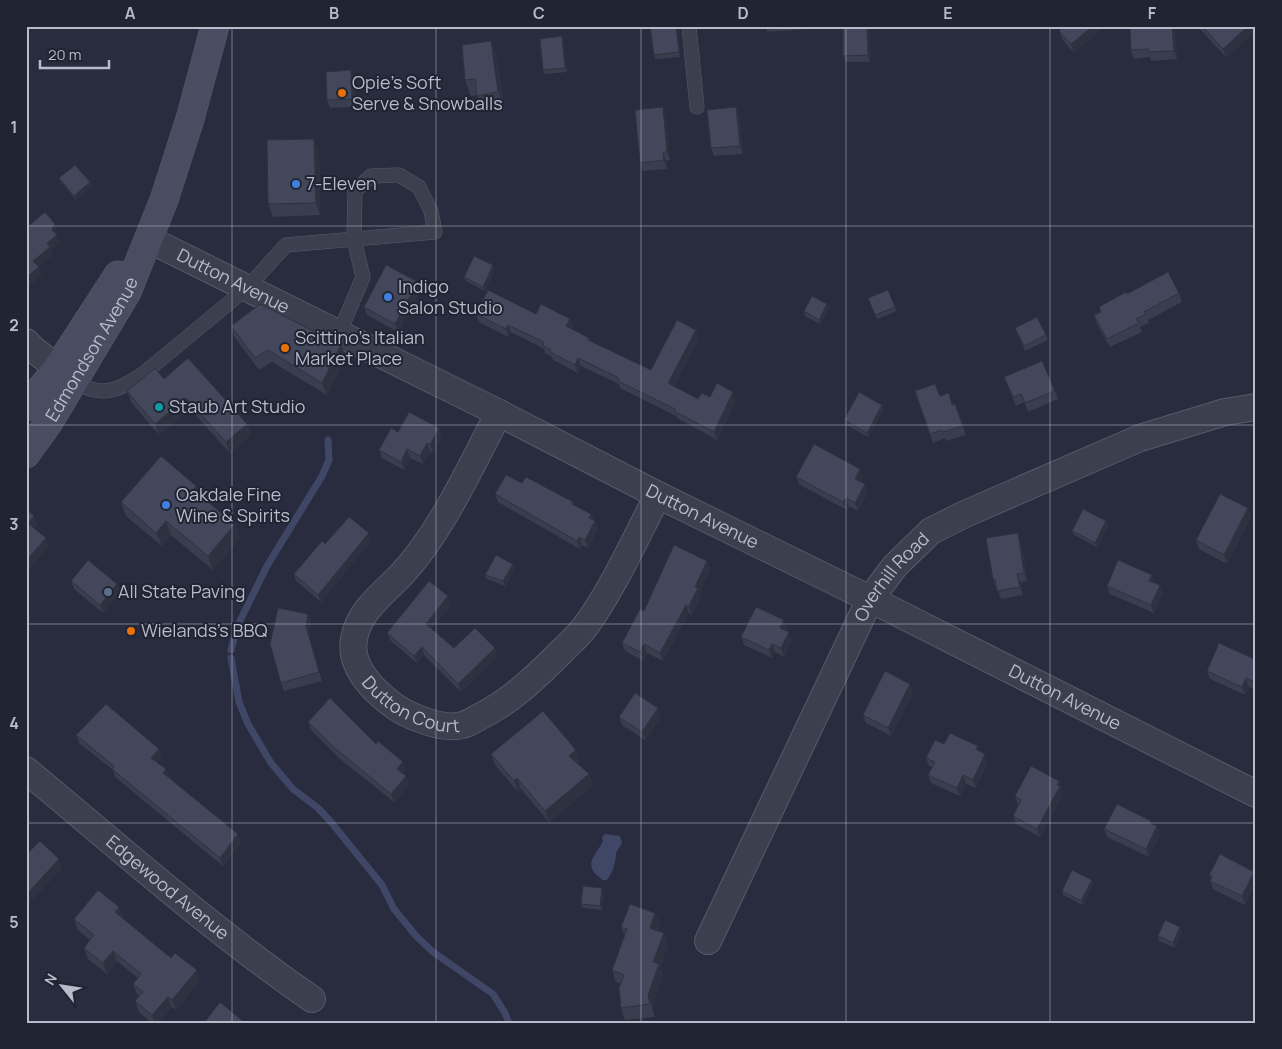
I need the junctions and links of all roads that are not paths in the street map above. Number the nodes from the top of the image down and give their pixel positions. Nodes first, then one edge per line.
1 (215, 26) edge
2 (689, 26) edge
3 (696, 108) dead end
4 (148, 239) junction
5 (354, 239) junction
6 (247, 288) junction
7 (339, 334) junction
8 (26, 342) edge
9 (66, 375) junction
10 (26, 407) edge
11 (1256, 407) edge
12 (499, 413) junction
13 (26, 454) edge
14 (658, 495) junction
15 (870, 599) junction
16 (26, 770) edge
17 (1256, 794) edge
18 (708, 941) dead end
19 (312, 999) dead end

1 - 4 main road, Edmondson Avenue
2 - 3 lane
4 - 6 street, Dutton Avenue
4 - 9 main road, Edmondson Avenue
5 - 5 lane
5 - 6 lane
5 - 7 lane
6 - 7 street, Dutton Avenue
6 - 9 lane
7 - 12 street, Dutton Avenue
8 - 9 street
9 - 10 main road, Edmondson Avenue
9 - 13 main road, Edmondson Avenue
11 - 15 street, Overhill Road
12 - 14 street, Dutton Avenue
12 - 14 street, Dutton Court
14 - 15 street, Dutton Avenue
15 - 17 street, Dutton Avenue
15 - 18 street, Overhill Road
16 - 19 street, Edgewood Avenue

